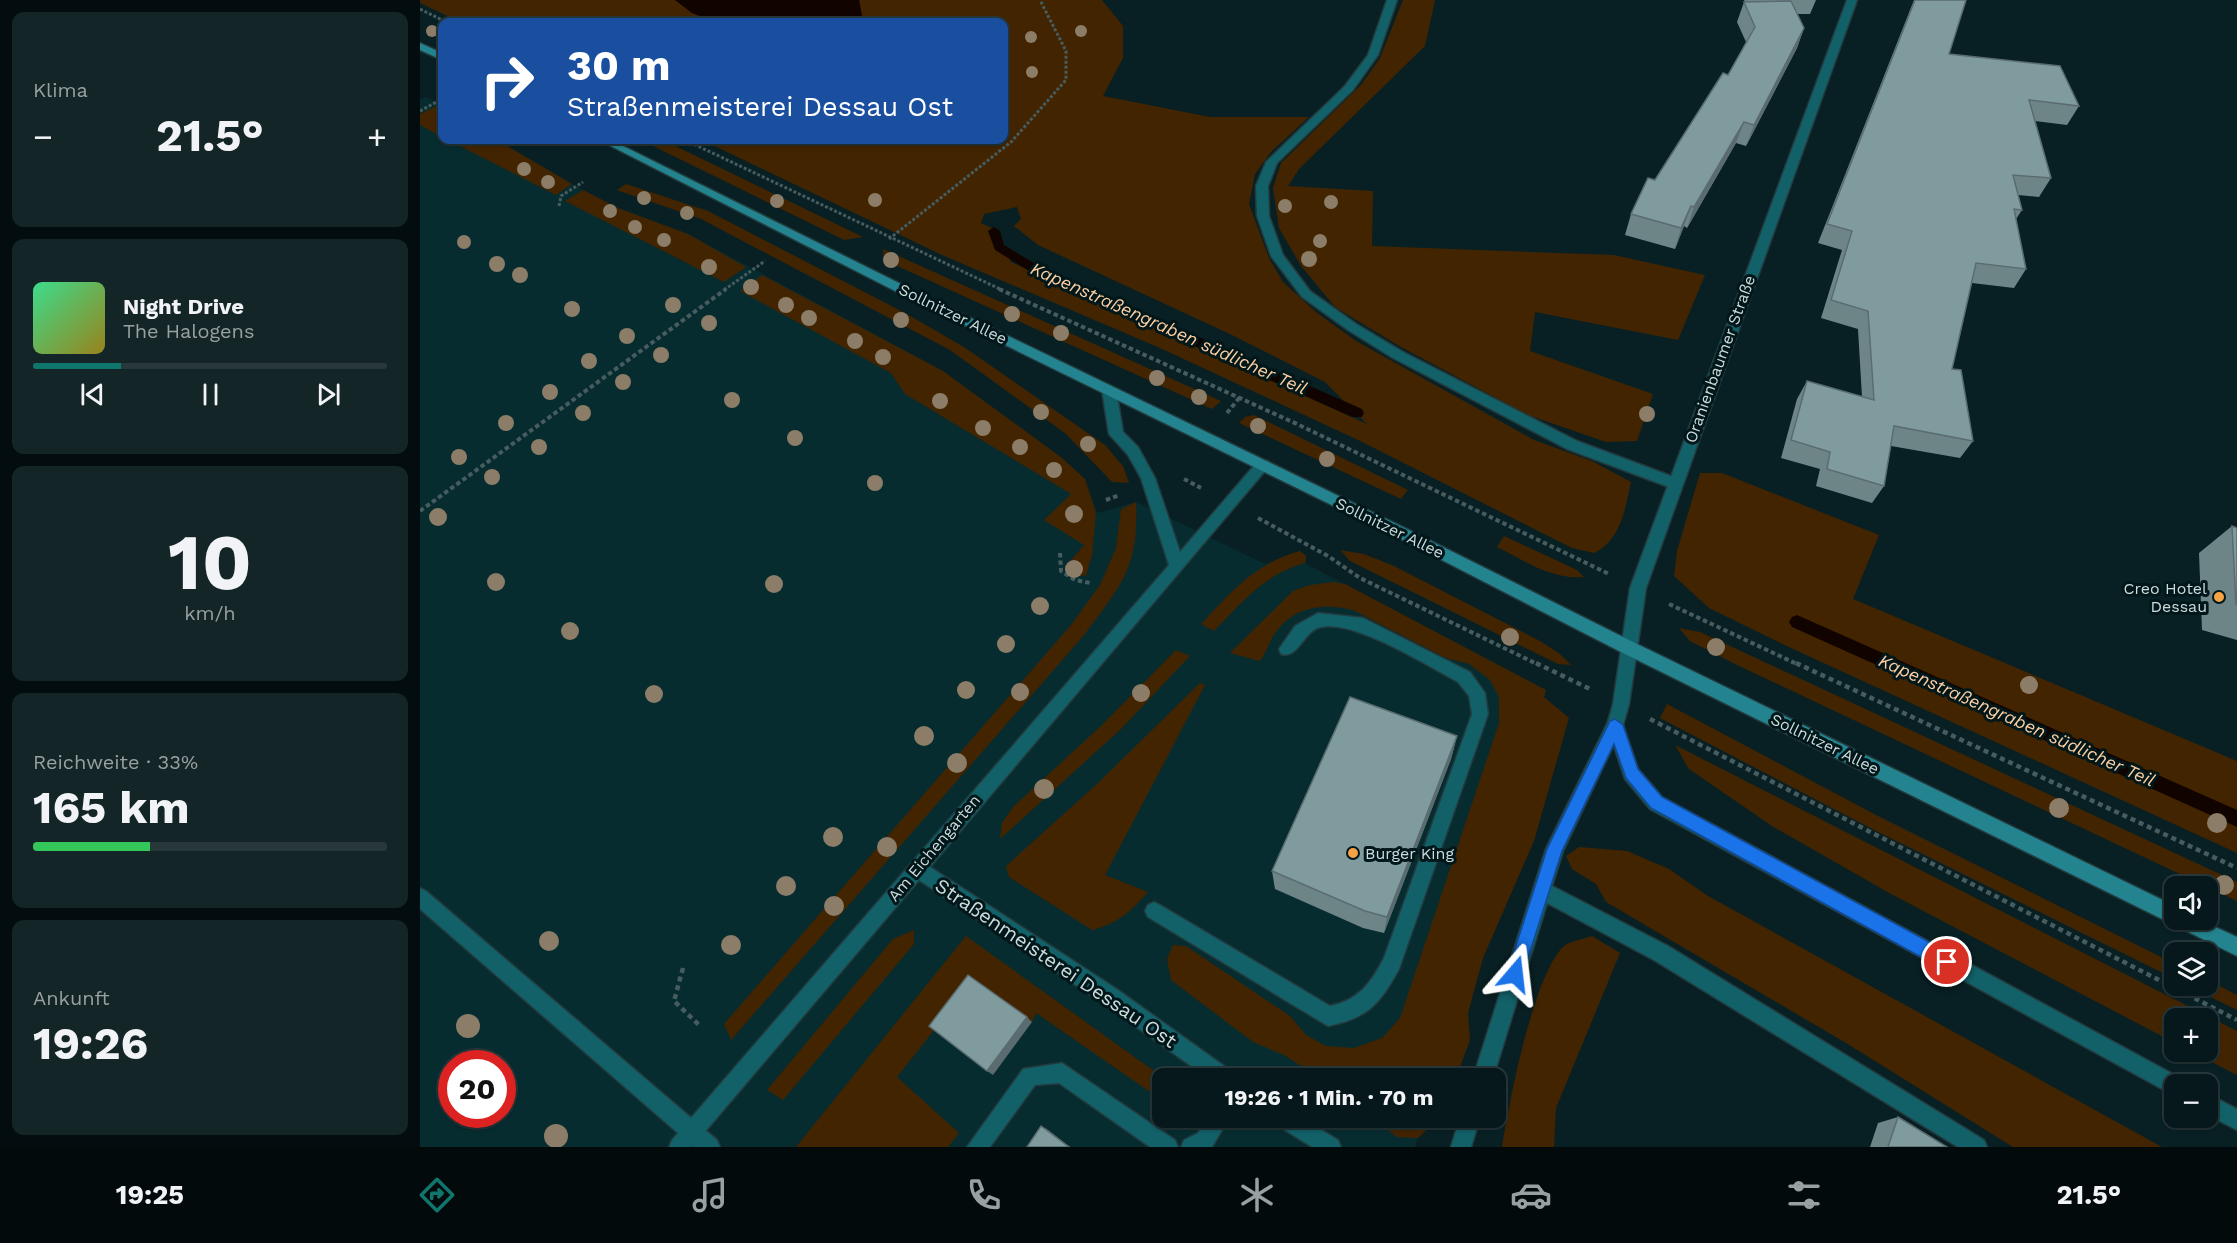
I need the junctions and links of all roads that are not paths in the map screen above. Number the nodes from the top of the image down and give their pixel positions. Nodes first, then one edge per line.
1 (1392, 0) edge
2 (1852, 0) edge
3 (420, 46) edge
4 (438, 55) edge
5 (612, 144) edge
6 (1109, 390) junction
7 (1263, 465) junction
8 (1674, 483) junction
9 (1176, 564) junction
10 (1627, 647) junction
11 (1287, 649) dead end
12 (1615, 725) junction
13 (917, 869) junction
14 (1541, 891) junction
15 (420, 897) edge
16 (1154, 911) dead end
17 (2164, 911) edge
18 (2203, 930) edge
19 (2237, 946) edge
20 (1210, 1068) edge
21 (1486, 1068) edge
22 (2164, 1080) edge
23 (2218, 1110) edge
24 (2237, 1120) edge
25 (1213, 1128) edge
26 (1300, 1128) edge
27 (1467, 1128) edge
28 (685, 1139) edge
29 (710, 1147) edge
30 (978, 1147) edge
31 (1168, 1147) edge
32 (1191, 1147) edge
33 (1331, 1147) edge
34 (1461, 1147) edge
35 (1977, 1147) edge

1 - 8 street
2 - 8 street, Oranienbaumer Straße
3 - 4 main road
5 - 6 main road, Sollnitzer Allee
6 - 7 main road, Sollnitzer Allee
6 - 9 street
7 - 9 street, Am Eichengarten
7 - 10 main road, Sollnitzer Allee
8 - 10 street, Oranienbaumer Straße
9 - 13 street, Am Eichengarten
10 - 12 street, Oranienbaumer Straße
10 - 17 main road, Sollnitzer Allee
11 - 16 street
12 - 14 street
12 - 22 street
13 - 20 street, Straßenmeisterei Dessau Ost
13 - 28 street, Am Eichengarten
14 - 21 street
14 - 35 street
15 - 28 street
18 - 19 main road
23 - 24 street
25 - 32 street
26 - 33 street
27 - 34 street
28 - 29 street
30 - 31 street

